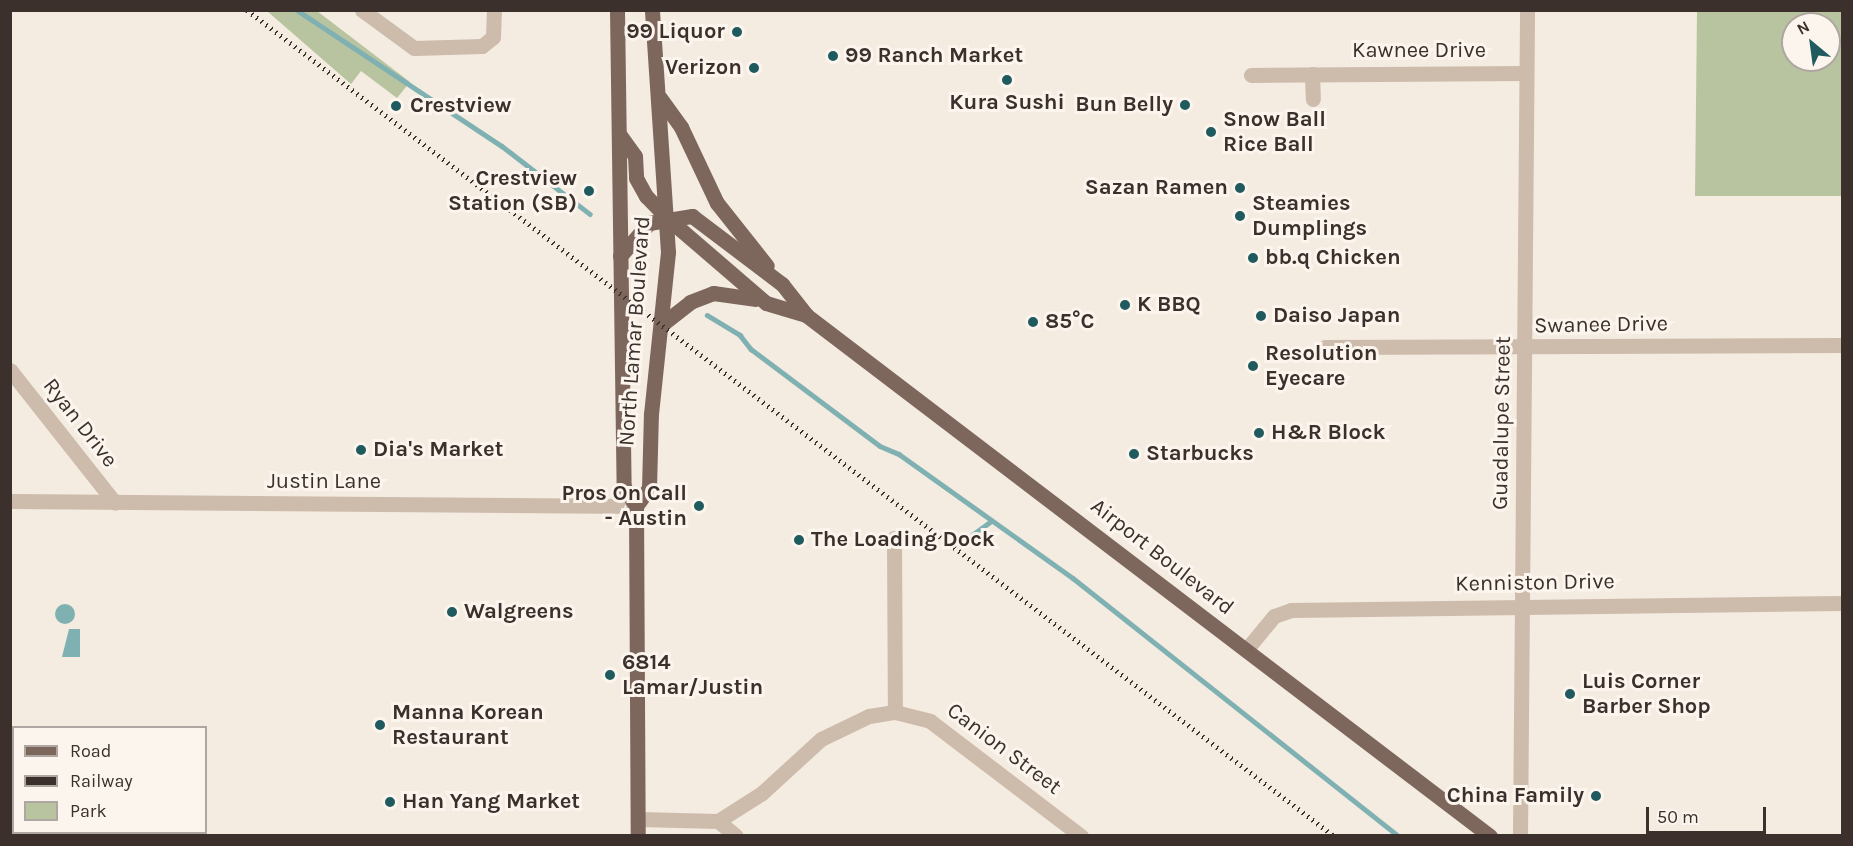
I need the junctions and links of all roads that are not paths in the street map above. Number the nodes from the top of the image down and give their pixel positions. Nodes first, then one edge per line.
1 (362, 10) edge
2 (494, 10) edge
3 (617, 10) edge
4 (652, 10) edge
5 (1527, 10) edge
6 (1526, 73) junction
7 (1312, 74) junction
8 (1251, 75) dead end
9 (660, 98) junction
10 (1313, 99) dead end
11 (619, 134) junction
12 (666, 218) junction
13 (620, 256) junction
14 (782, 284) junction
15 (766, 303) junction
16 (806, 315) junction
17 (661, 325) junction
18 (1842, 345) edge
19 (1325, 347) dead end
20 (1526, 349) junction
21 (10, 370) edge
22 (10, 501) edge
23 (115, 503) junction
24 (636, 506) junction
25 (894, 538) dead end
26 (1842, 603) edge
27 (1522, 605) junction
28 (1246, 650) junction
29 (895, 712) junction
30 (638, 819) junction
31 (718, 821) junction
32 (638, 836) edge
33 (736, 836) edge
34 (1081, 836) edge
35 (1490, 836) edge
36 (1520, 836) edge

1 - 2 street
3 - 11 main road, North Lamar Boulevard
4 - 9 main road, North Lamar Boulevard
5 - 6 street, Guadalupe Street
6 - 7 street, Kawnee Drive
6 - 20 street, Guadalupe Street
7 - 8 street, Kawnee Drive
7 - 10 street
9 - 12 main road, North Lamar Boulevard
9 - 14 main road
11 - 12 main road
11 - 13 main road, North Lamar Boulevard
12 - 13 main road
12 - 14 main road, Airport Boulevard
12 - 15 main road, Airport Boulevard
12 - 17 main road, North Lamar Boulevard
13 - 24 main road, North Lamar Boulevard
14 - 16 main road, Airport Boulevard
15 - 16 main road, Airport Boulevard
15 - 17 main road
16 - 28 main road, Airport Boulevard
17 - 24 main road, North Lamar Boulevard
18 - 20 street, Swanee Drive
19 - 20 street, Swanee Drive
20 - 27 street, Guadalupe Street
21 - 23 street, Ryan Drive
22 - 23 street, Justin Lane
23 - 24 street, Justin Lane
24 - 30 main road, North Lamar Boulevard
25 - 29 street
26 - 27 street, Kenniston Drive
27 - 28 street, Kenniston Drive
27 - 36 street, Guadalupe Street
28 - 35 main road, Airport Boulevard
29 - 31 street
29 - 34 street, Canion Street
30 - 31 street
30 - 32 main road, North Lamar Boulevard
31 - 33 street

